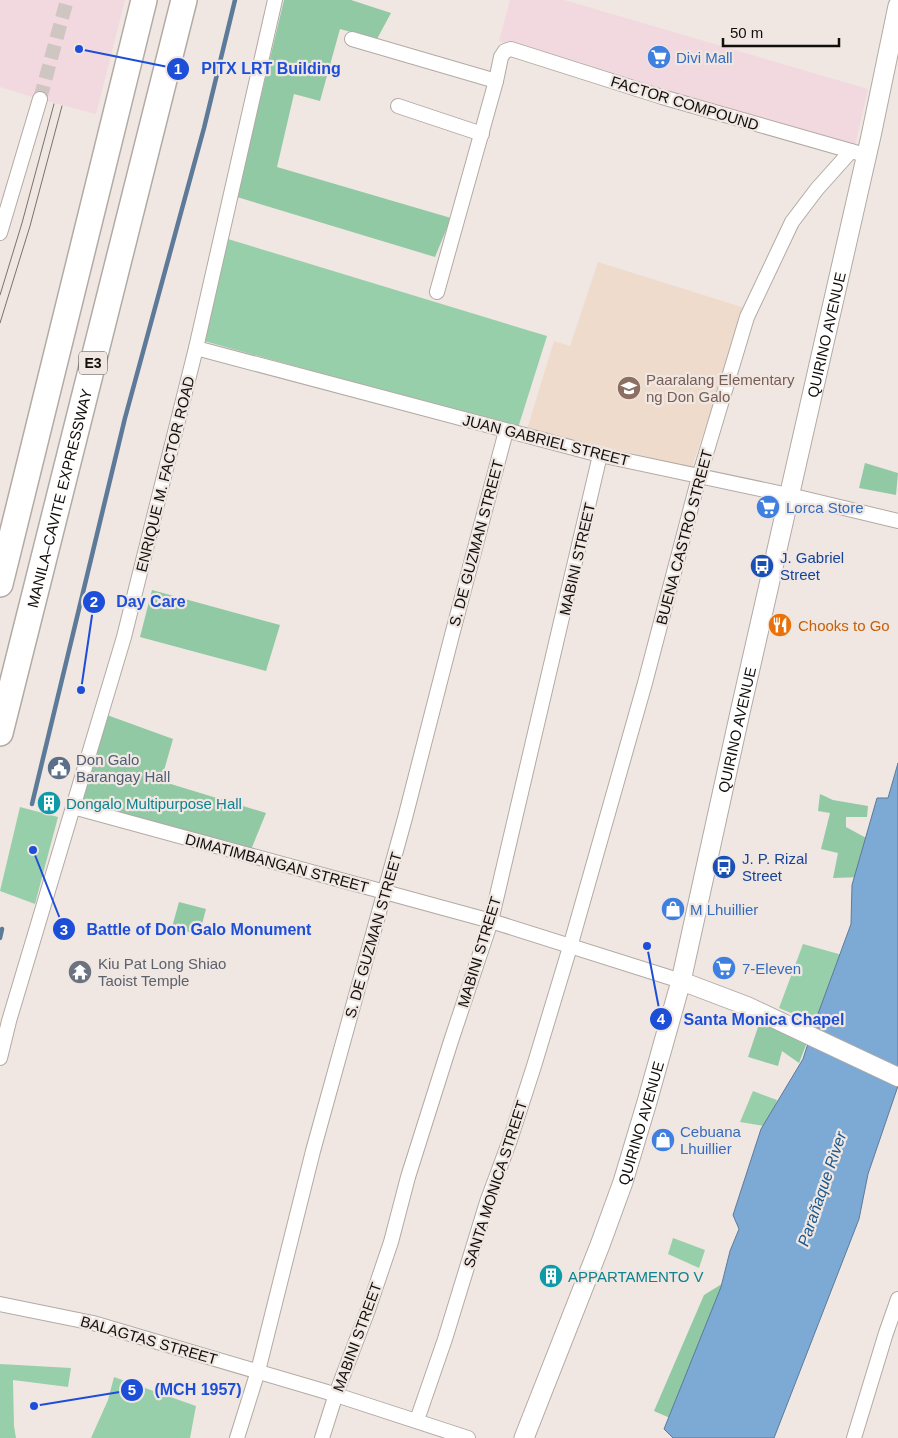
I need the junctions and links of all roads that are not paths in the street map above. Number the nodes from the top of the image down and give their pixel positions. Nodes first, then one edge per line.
1 (144, 0) edge
2 (184, 0) edge
3 (274, 0) edge
4 (898, 6) edge
5 (352, 39) dead end
6 (496, 81) junction
7 (40, 99) tunnel mouth
8 (398, 106) dead end
9 (482, 134) junction
10 (858, 153) junction
11 (0, 233) edge
12 (437, 292) dead end
13 (196, 348) junction
14 (506, 431) junction
15 (600, 455) junction
16 (699, 476) junction
17 (789, 496) junction
18 (898, 521) edge
19 (0, 584) edge
20 (0, 733) edge
21 (73, 807) junction
22 (385, 892) junction
23 (491, 920) junction
24 (570, 947) junction
25 (681, 981) junction
26 (0, 1058) edge
27 (898, 1077) edge
28 (898, 1299) edge
29 (0, 1304) edge
30 (258, 1371) junction
31 (336, 1394) junction
32 (417, 1420) junction
33 (237, 1438) edge
34 (322, 1438) edge
35 (468, 1438) edge
36 (524, 1438) edge
37 (854, 1438) edge

1 - 19 highway, E3
2 - 20 highway, MANILA–CAVITE EXPRESSWAY / E3
3 - 13 street, ENRIQUE M. FACTOR ROAD
4 - 10 main road, QUIRINO AVENUE
5 - 6 street
6 - 9 street
6 - 10 street, FACTOR COMPOUND
7 - 11 street
8 - 9 street
9 - 12 street
10 - 16 street, BUENA CASTRO STREET
10 - 17 main road, QUIRINO AVENUE
13 - 14 street, JUAN GABRIEL STREET
13 - 21 street, ENRIQUE M. FACTOR ROAD
14 - 15 street, JUAN GABRIEL STREET
14 - 22 street, S. DE GUZMAN STREET
15 - 16 street, JUAN GABRIEL STREET
15 - 23 street, MABINI STREET
16 - 17 street, JUAN GABRIEL STREET
16 - 24 street, BUENA CASTRO STREET
17 - 18 street, JUAN GABRIEL STREET
17 - 25 main road, QUIRINO AVENUE
21 - 22 street, DIMATIMBANGAN STREET
21 - 26 street, ENRIQUE M. FACTOR ROAD
22 - 23 street, DIMATIMBANGAN STREET
22 - 30 street, S. DE GUZMAN STREET
23 - 24 street, DIMATIMBANGAN STREET
23 - 31 street, MABINI STREET
24 - 25 street, DIMATIMBANGAN STREET
24 - 32 street, SANTA MONICA STREET
25 - 27 street
25 - 36 main road, QUIRINO AVENUE
28 - 37 street
29 - 30 street, BALAGTAS STREET
30 - 31 street, BALAGTAS STREET
30 - 33 street, S. DE GUZMAN STREET
31 - 32 street, BALAGTAS STREET
31 - 34 street, MABINI STREET
32 - 35 street, BALAGTAS STREET

